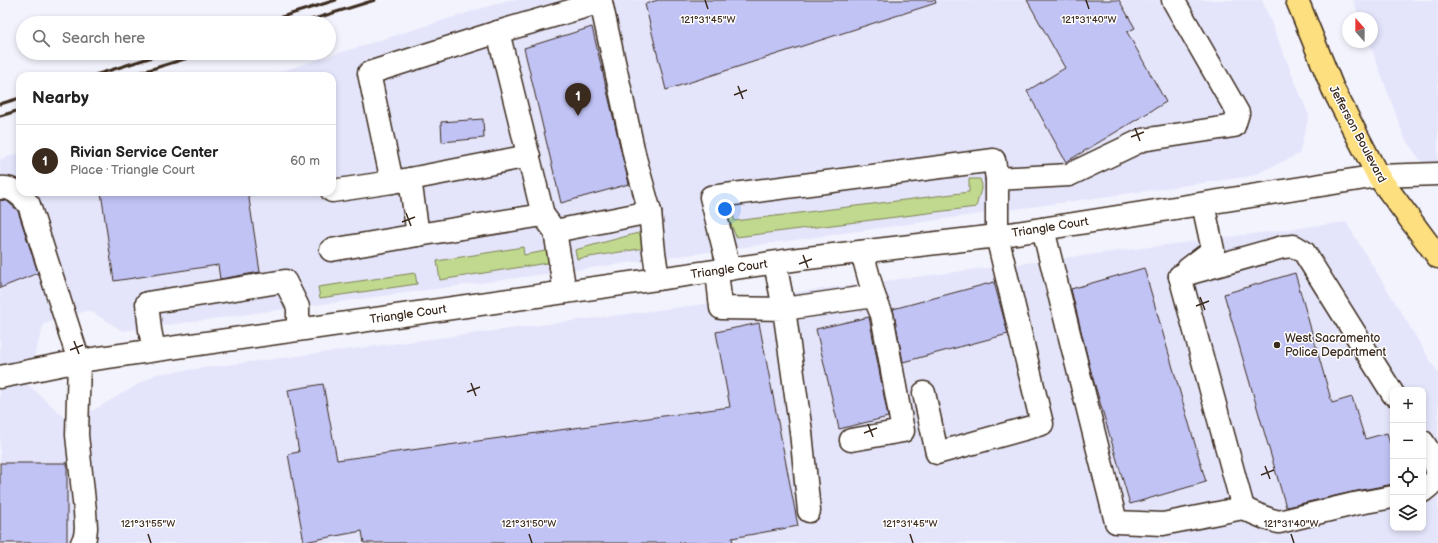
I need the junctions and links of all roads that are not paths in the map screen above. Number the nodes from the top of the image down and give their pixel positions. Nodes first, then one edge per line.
1 (1174, 0) edge
2 (1298, 0) edge
3 (498, 32) junction
4 (529, 156) junction
5 (1438, 174) edge
6 (1378, 176) junction
7 (997, 178) junction
8 (401, 180) junction
9 (0, 188) edge
10 (336, 190) edge
11 (16, 192) edge
12 (21, 196) edge
13 (1203, 204) junction
14 (650, 212) junction
15 (549, 223) junction
16 (1043, 228) junction
17 (418, 235) junction
18 (997, 236) junction
19 (331, 250) dead end
20 (862, 252) junction
21 (1438, 257) edge
22 (775, 263) junction
23 (723, 270) junction
24 (1180, 276) junction
25 (658, 279) junction
26 (565, 292) junction
27 (874, 296) junction
28 (784, 309) junction
29 (298, 329) junction
30 (154, 350) junction
31 (79, 361) junction
32 (0, 376) edge
33 (1390, 389) edge
34 (924, 393) dead end
35 (851, 440) dead end
36 (1426, 447) edge
37 (1426, 488) edge
38 (1390, 498) edge
39 (1243, 508) junction
40 (809, 511) dead end
41 (82, 543) edge

1 - 7 street
2 - 6 main road, Jefferson Boulevard
3 - 4 street
3 - 8 street
3 - 14 street
4 - 8 street
4 - 15 street
5 - 6 street, Triangle Court
6 - 13 street, Triangle Court
6 - 21 main road, Jefferson Boulevard
7 - 18 street
7 - 23 street
8 - 10 street
8 - 17 street
9 - 11 street
12 - 31 street
13 - 16 street, Triangle Court
13 - 24 street
14 - 15 street
14 - 25 street
15 - 17 street
15 - 26 street
16 - 18 street, Triangle Court
16 - 39 street
17 - 19 street
18 - 20 street, Triangle Court
18 - 34 street
20 - 22 street, Triangle Court
20 - 27 street
22 - 23 street, Triangle Court
22 - 28 street
23 - 25 street, Triangle Court
23 - 28 street
24 - 33 street
24 - 39 street
25 - 26 street, Triangle Court
26 - 29 street, Triangle Court
27 - 28 street
27 - 35 street
28 - 40 street
29 - 30 street, Triangle Court
29 - 30 street
30 - 31 street, Triangle Court
31 - 32 street, Triangle Court
31 - 41 street
36 - 37 street
38 - 39 street

